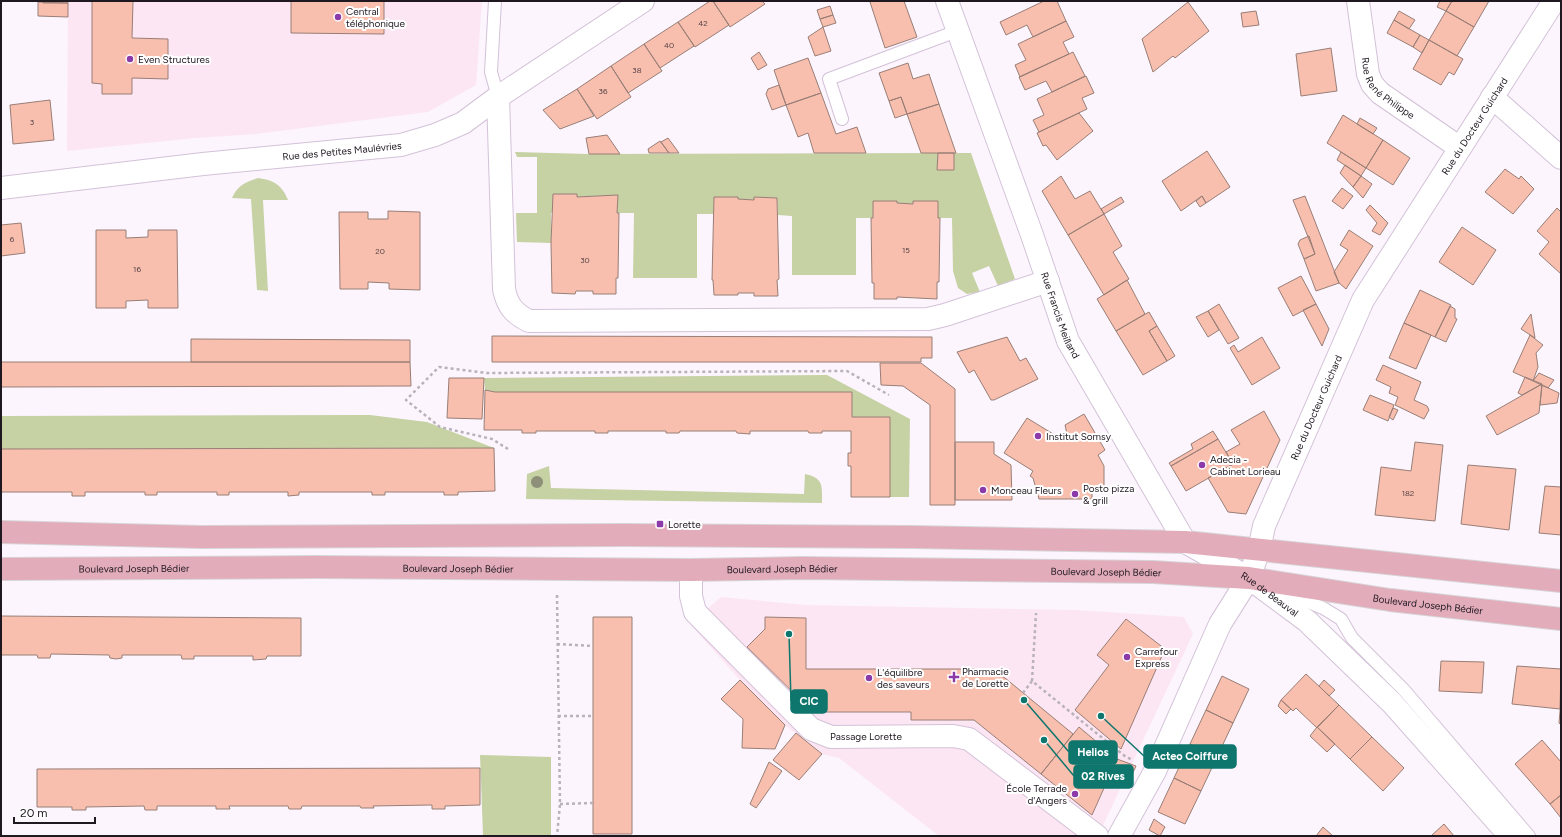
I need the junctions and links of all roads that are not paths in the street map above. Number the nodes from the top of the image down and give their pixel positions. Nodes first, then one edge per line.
1 (495, 1) edge
2 (643, 1) edge
3 (947, 1) edge
4 (1358, 1) edge
5 (1554, 1) edge
6 (957, 31) junction
7 (498, 97) junction
8 (1492, 97) junction
9 (842, 119) dead end
10 (1460, 148) junction
11 (1561, 158) edge
12 (1, 188) edge
13 (1048, 281) junction
14 (1, 532) edge
15 (1185, 542) junction
16 (1260, 550) junction
17 (1, 569) edge
18 (691, 570) junction
19 (1249, 578) junction
20 (1561, 581) edge
21 (1561, 618) edge
22 (1098, 836) edge
23 (1119, 836) edge
24 (1510, 836) edge
25 (1529, 836) edge

1 - 7 lane
2 - 7 street, Rue des Petites Maulévries
3 - 6 street, Rue Francis Meilland
4 - 10 street, Rue René Philippe
5 - 8 street, Rue du Docteur Guichard
6 - 9 lane
6 - 13 street, Rue Francis Meilland
7 - 12 street, Rue des Petites Maulévries
7 - 13 street
8 - 10 street, Rue du Docteur Guichard
8 - 11 street
10 - 16 street, Rue du Docteur Guichard
13 - 15 street, Rue Francis Meilland
14 - 15 main road
15 - 16 main road
15 - 19 street
16 - 19 street, Rue du Docteur Guichard
16 - 20 main road
17 - 18 main road, Boulevard Joseph Bédier
18 - 19 main road, Boulevard Joseph Bédier
18 - 22 street, Passage Lorette
19 - 21 main road, Boulevard Joseph Bédier
19 - 23 street, Rue du Docteur Guichard
19 - 24 street, Rue de Beauval
19 - 25 lane, Rue de Beauval

